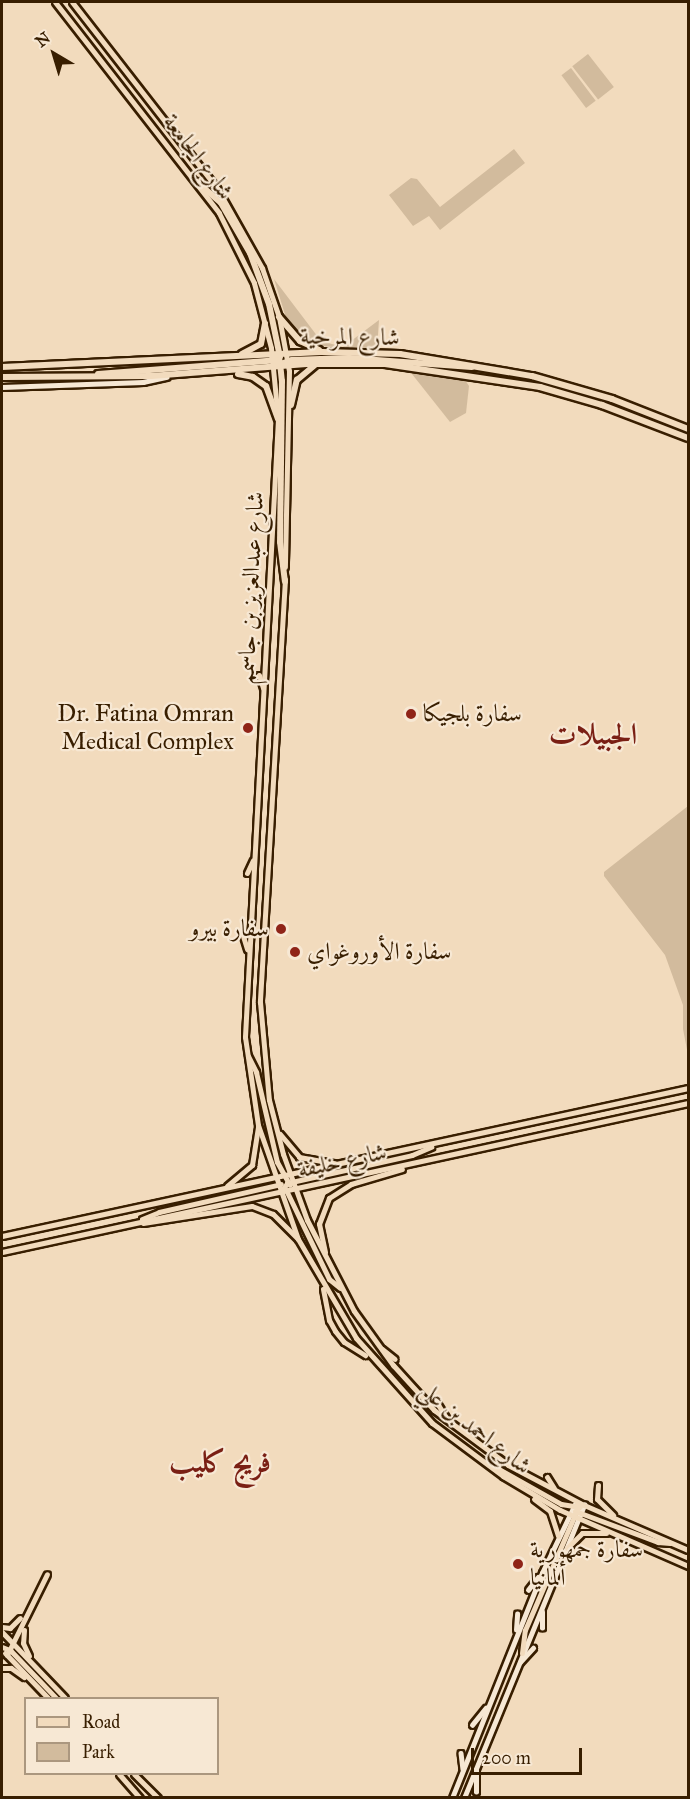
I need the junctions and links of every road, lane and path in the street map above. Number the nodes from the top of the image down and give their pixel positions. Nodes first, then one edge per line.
1 (54, 2) edge
2 (72, 2) edge
3 (197, 182) junction
4 (279, 317) junction
5 (265, 323) junction
6 (322, 352) junction
7 (231, 359) junction
8 (280, 361) junction
9 (318, 364) junction
10 (484, 366) junction
11 (2, 367) edge
12 (226, 372) junction
13 (171, 375) junction
14 (89, 376) junction
15 (2, 379) edge
16 (2, 387) edge
17 (291, 405) junction
18 (278, 418) junction
19 (688, 429) edge
20 (688, 438) edge
21 (285, 582) junction
22 (259, 675) dead end
23 (264, 690) junction
24 (253, 779) dead end
25 (259, 788) junction
26 (255, 856) junction
27 (247, 873) dead end
28 (243, 936) dead end
29 (248, 955) junction
30 (247, 1054) junction
31 (688, 1088) edge
32 (688, 1103) edge
33 (274, 1119) junction
34 (258, 1125) junction
35 (443, 1141) junction
36 (342, 1164) junction
37 (412, 1166) junction
38 (290, 1175) junction
39 (275, 1178) junction
40 (285, 1184) junction
41 (224, 1188) junction
42 (295, 1189) junction
43 (130, 1208) junction
44 (87, 1211) dead end
45 (138, 1222) junction
46 (2, 1236) edge
47 (298, 1239) junction
48 (2, 1252) edge
49 (324, 1256) junction
50 (323, 1288) junction
51 (341, 1289) junction
52 (377, 1346) junction
53 (395, 1359) dead end
54 (374, 1363) junction
55 (437, 1403) dead end
56 (449, 1423) junction
57 (482, 1461) junction
58 (497, 1472) junction
59 (546, 1477) dead end
60 (598, 1485) dead end
61 (555, 1489) junction
62 (576, 1512) junction
63 (614, 1517) junction
64 (615, 1534) junction
65 (558, 1536) junction
66 (674, 1543) junction
67 (567, 1548) junction
68 (688, 1550) edge
69 (688, 1566) edge
70 (542, 1573) junction
71 (47, 1574) dead end
72 (528, 1590) dead end
73 (542, 1609) junction
74 (517, 1614) dead end
75 (20, 1618) dead end
76 (2, 1626) edge
77 (542, 1628) dead end
78 (24, 1630) dead end
79 (2, 1632) edge
80 (516, 1636) junction
81 (6, 1647) edge
82 (533, 1648) dead end
83 (522, 1653) junction
84 (2, 1660) edge
85 (518, 1664) junction
86 (2, 1668) edge
87 (49, 1681) junction
88 (46, 1697) edge
89 (46, 1697) edge
90 (55, 1697) edge
91 (64, 1697) edge
92 (491, 1701) junction
93 (472, 1725) dead end
94 (460, 1754) dead end
95 (476, 1767) junction
96 (463, 1770) junction
97 (121, 1775) edge
98 (136, 1775) edge
99 (476, 1792) dead end
100 (140, 1797) edge
101 (158, 1797) edge
102 (452, 1797) edge
103 (464, 1797) edge

1 - 3 main road, شارع الجامعة
2 - 4 main road, شارع الجامعة
3 - 5 main road, شارع الجامعة
3 - 8 highway
4 - 6 highway
4 - 8 main road, شارع الجامعة
5 - 7 highway
5 - 8 main road, شارع الجامعة
6 - 8 highway, شارع المرخية
6 - 10 highway, شارع المرخية
7 - 8 highway, شارع المرخية
7 - 11 highway, شارع المرخية
8 - 9 highway, شارع المرخية
8 - 10 highway
8 - 12 highway, شارع المرخية
8 - 14 highway
8 - 17 main road, شارع عبدالعزيز بن جاسمم
8 - 18 main road, شارع عبدالعزيز بن جاسمم
8 - 21 highway
9 - 17 highway
9 - 20 highway, شارع المرخية
10 - 19 highway, شارع المرخية
12 - 13 highway, شارع المرخية
12 - 18 highway
13 - 14 highway, شارع المرخية
13 - 16 main road, شارع المرخية
14 - 15 highway, شارع المرخية
17 - 21 main road, شارع عبدالعزيز بن جاسمم
18 - 23 main road, شارع عبدالعزيز بن جاسمم
21 - 33 main road, شارع عبدالعزيز بن جاسمم
22 - 23 main road
23 - 25 main road, شارع عبدالعزيز بن جاسمم
24 - 25 main road
25 - 26 main road, شارع عبدالعزيز بن جاسمم
26 - 27 main road
26 - 29 main road, شارع عبدالعزيز بن جاسمم
28 - 29 main road
29 - 30 main road, شارع عبدالعزيز بن جاسمم
30 - 34 main road, شارع عبدالعزيز بن جاسمم
30 - 40 main road
31 - 35 main road, شارع خليفة
32 - 37 main road, شارع خليفة
33 - 36 main road
33 - 38 main road, شارع عبدالعزيز بن جاسمم
34 - 39 main road, شارع عبدالعزيز بن جاسمم
34 - 41 main road
35 - 36 main road, شارع خليفة
35 - 40 main road
36 - 38 main road, شارع خليفة
37 - 42 main road, شارع خليفة
37 - 49 main road
38 - 40 main road, شارع خليفة
39 - 40 main road, شارع خليفة
39 - 41 main road, شارع خليفة
40 - 42 main road, شارع خليفة
40 - 45 main road, شارع خليفة
40 - 47 main road, شارع احمد بن علي
40 - 51 main road
41 - 43 main road, شارع خليفة
42 - 49 main road, شارع احمد بن علي
43 - 44 main road
43 - 46 main road, شارع خليفة
45 - 47 main road
45 - 48 main road, شارع خليفة
47 - 50 main road, شارع احمد بن علي
49 - 51 main road, شارع احمد بن علي
50 - 54 main road, شارع احمد بن علي
50 - 54 main road
51 - 52 main road, شارع احمد بن علي
52 - 53 main road
52 - 56 main road, شارع احمد بن علي
54 - 57 main road, شارع احمد بن علي
55 - 56 main road
56 - 61 main road, شارع احمد بن علي
57 - 58 main road, شارع احمد بن علي
57 - 62 main road
58 - 62 main road, شارع احمد بن علي
58 - 65 main road
59 - 61 main road
60 - 63 main road
61 - 62 main road, شارع احمد بن علي
62 - 63 main road
62 - 64 main road, شارع احمد بن علي
62 - 65 main road
62 - 66 main road
62 - 67 main road
62 - 83 main road
63 - 66 main road
64 - 67 main road
64 - 69 main road, شارع احمد بن علي
65 - 70 main road
66 - 68 main road
67 - 73 main road
70 - 72 main road
70 - 80 main road
71 - 81 main road
73 - 77 main road
73 - 83 main road
74 - 80 main road
75 - 76 main road
78 - 87 main road
79 - 81 main road
80 - 92 main road
81 - 84 main road
81 - 87 main road
81 - 88 main road
81 - 90 main road
82 - 85 main road
83 - 85 main road
85 - 95 main road
86 - 89 main road
87 - 91 main road
92 - 93 main road
92 - 96 main road
94 - 96 main road
95 - 99 main road
95 - 103 main road
96 - 102 main road
97 - 100 main road
98 - 101 main road

